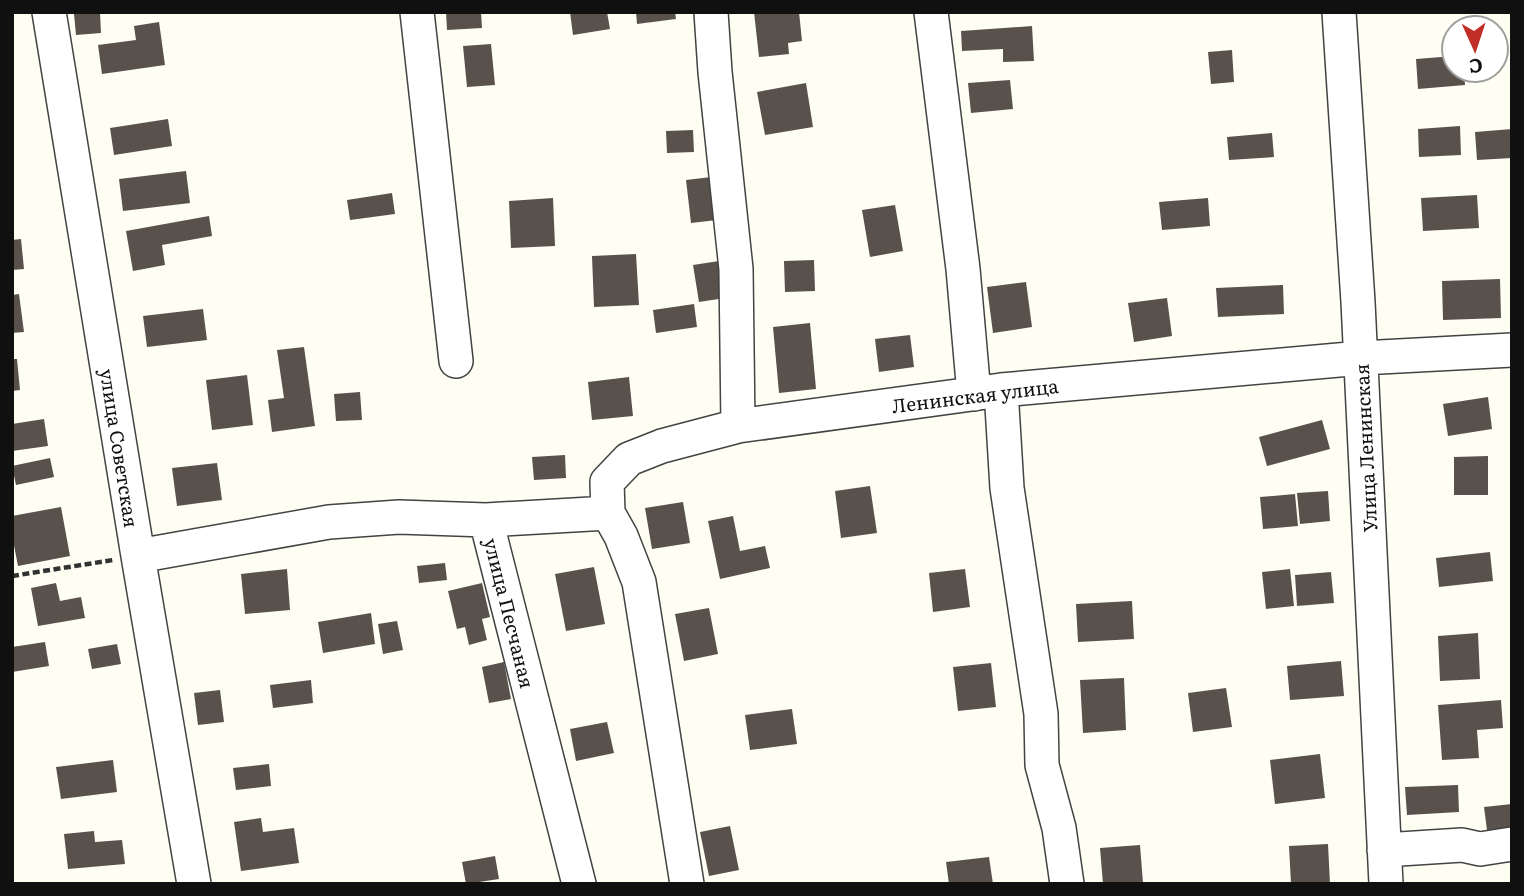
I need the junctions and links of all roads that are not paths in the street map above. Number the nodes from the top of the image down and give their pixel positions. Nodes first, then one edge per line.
1 (50, 12) edge
2 (417, 12) edge
3 (711, 12) edge
4 (931, 12) edge
5 (1339, 12) edge
6 (1512, 350) edge
7 (1361, 358) junction
8 (456, 361) dead end
9 (988, 392) junction
10 (738, 426) junction
11 (608, 513) junction
12 (486, 520) junction
13 (138, 556) junction
14 (1512, 844) edge
15 (1384, 849) junction
16 (194, 884) edge
17 (579, 884) edge
18 (687, 884) edge
19 (1067, 884) edge
20 (1386, 884) edge

1 - 13 street, улица Советская
2 - 8 street
3 - 10 street
4 - 9 street
5 - 7 street, Улица Ленинская
6 - 7 street, Ленинская улица
7 - 9 street, Ленинская улица
7 - 15 street, Улица Ленинская
9 - 10 street, Ленинская улица
9 - 19 street
10 - 11 street, Ленинская улица
11 - 12 street
11 - 18 street
12 - 13 street, улица Песчаная
12 - 17 street, улица Песчаная
13 - 16 street, улица Советская
14 - 15 street
15 - 20 street, Улица Ленинская

